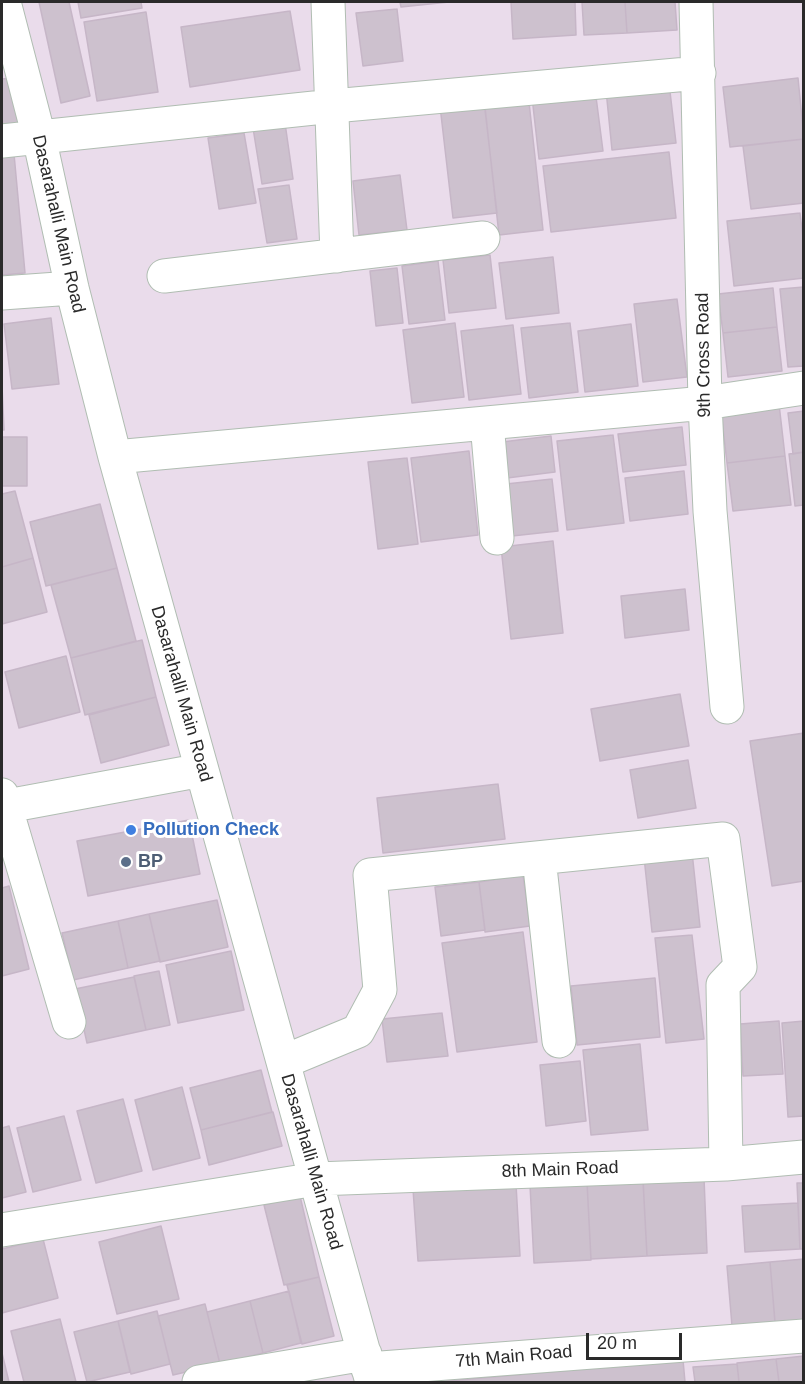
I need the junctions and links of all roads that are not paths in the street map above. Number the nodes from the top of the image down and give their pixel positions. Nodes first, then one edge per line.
1 (4, 2) edge
2 (328, 2) edge
3 (696, 2) edge
4 (699, 73) junction
5 (333, 106) junction
6 (39, 137) junction
7 (2, 141) edge
8 (483, 238) dead end
9 (337, 256) junction
10 (164, 276) dead end
11 (72, 288) junction
12 (2, 293) edge
13 (804, 388) edge
14 (705, 403) junction
15 (487, 423) junction
16 (115, 457) junction
17 (497, 538) dead end
18 (726, 707) dead end
19 (202, 770) junction
20 (2, 803) edge
21 (539, 858) junction
22 (69, 1022) dead end
23 (560, 1041) dead end
24 (283, 1062) junction
25 (804, 1157) edge
26 (726, 1164) junction
27 (316, 1179) junction
28 (2, 1230) edge
29 (804, 1336) edge
30 (368, 1369) edge
31 (199, 1383) edge

1 - 6 street, Dasarahalli Main Road
2 - 5 street
3 - 4 street, 9th Cross Road
4 - 5 street
4 - 14 street, 9th Cross Road
5 - 6 street
5 - 9 street
6 - 7 street
6 - 11 street, Dasarahalli Main Road
8 - 9 street
9 - 10 street
11 - 12 street
11 - 16 street, Dasarahalli Main Road
13 - 14 street
14 - 15 street
14 - 18 street, 9th Cross Road
15 - 16 street
15 - 17 street
16 - 19 street, Dasarahalli Main Road
19 - 20 street
19 - 24 street, Dasarahalli Main Road
20 - 22 street
21 - 23 street
21 - 24 street
21 - 26 street
24 - 27 street, Dasarahalli Main Road
25 - 26 street, 8th Main Road
26 - 27 street, 8th Main Road
27 - 28 street, 8th Main Road
27 - 30 street, Dasarahalli Main Road
29 - 30 street, 7th Main Road
30 - 31 street, 7th Main Road

